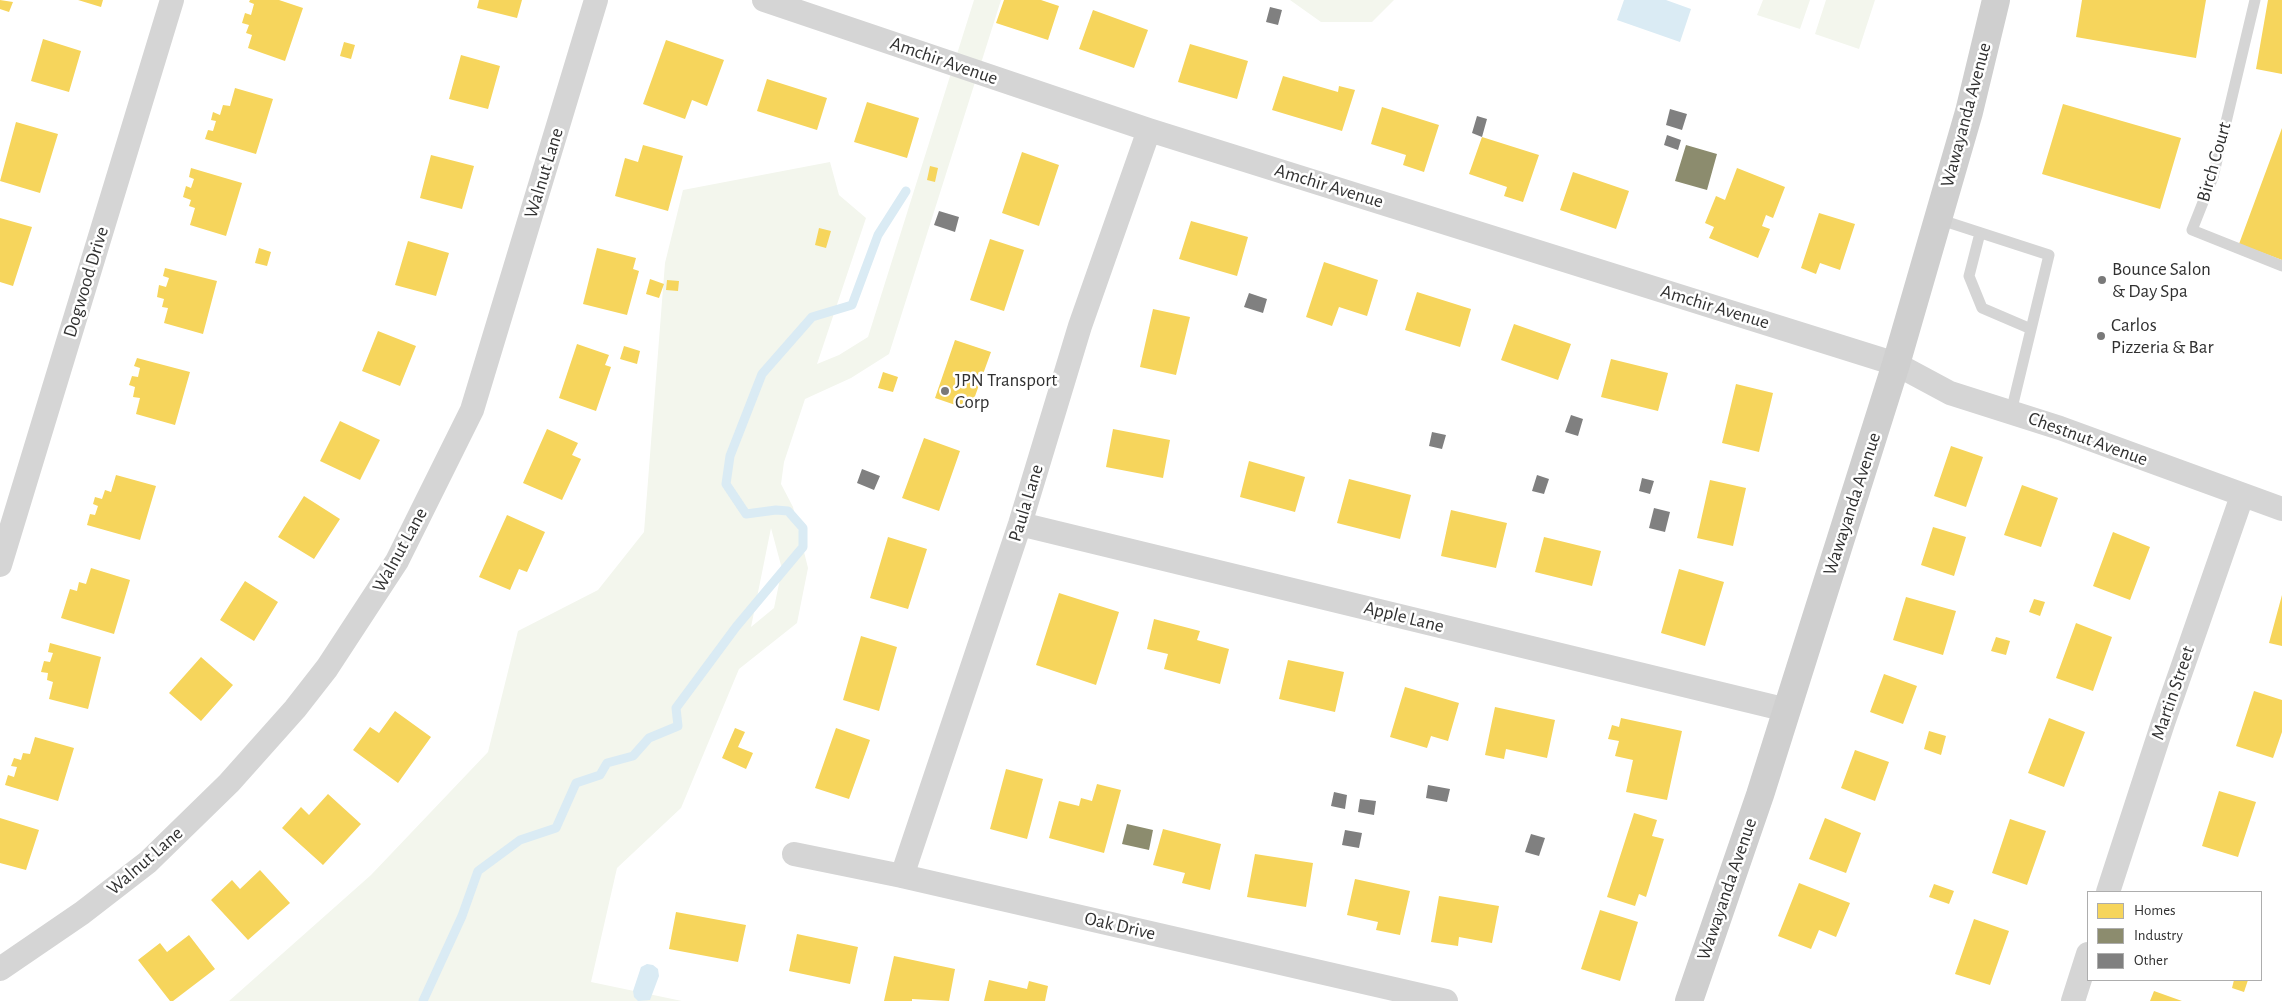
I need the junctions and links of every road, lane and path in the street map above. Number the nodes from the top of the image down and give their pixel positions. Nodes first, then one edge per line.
1 (172, 0) edge
2 (596, 0) edge
3 (764, 0) edge
4 (1996, 0) edge
5 (2255, 0) edge
6 (1149, 130) junction
7 (1938, 219) junction
8 (1980, 233) junction
9 (2282, 266) edge
10 (2031, 329) junction
11 (1896, 364) junction
12 (2011, 412) junction
13 (2242, 496) junction
14 (2282, 509) edge
15 (1020, 524) junction
16 (0, 565) edge
17 (1787, 710) junction
18 (794, 854) dead end
19 (902, 876) junction
20 (2108, 891) edge
21 (2087, 957) edge
22 (0, 969) edge
23 (1446, 1001) edge
24 (1688, 1001) edge
25 (2073, 1001) edge

1 - 16 street, Dogwood Drive
2 - 22 street, Walnut Lane
3 - 6 street, Amchir Avenue
4 - 7 street, Wawayanda Avenue
5 - 9 lane, Birch Court
6 - 11 street, Amchir Avenue
6 - 15 street, Paula Lane
7 - 8 lane
7 - 11 street, Wawayanda Avenue
8 - 10 lane
8 - 10 lane
10 - 12 lane
11 - 12 street, Chestnut Avenue
11 - 17 street, Wawayanda Avenue
12 - 13 street, Chestnut Avenue
13 - 14 street, Chestnut Avenue
13 - 20 street, Martin Street
15 - 17 street, Apple Lane
15 - 19 street, Paula Lane
17 - 24 street, Wawayanda Avenue
18 - 19 street, Oak Drive
19 - 23 street, Oak Drive
21 - 25 street

